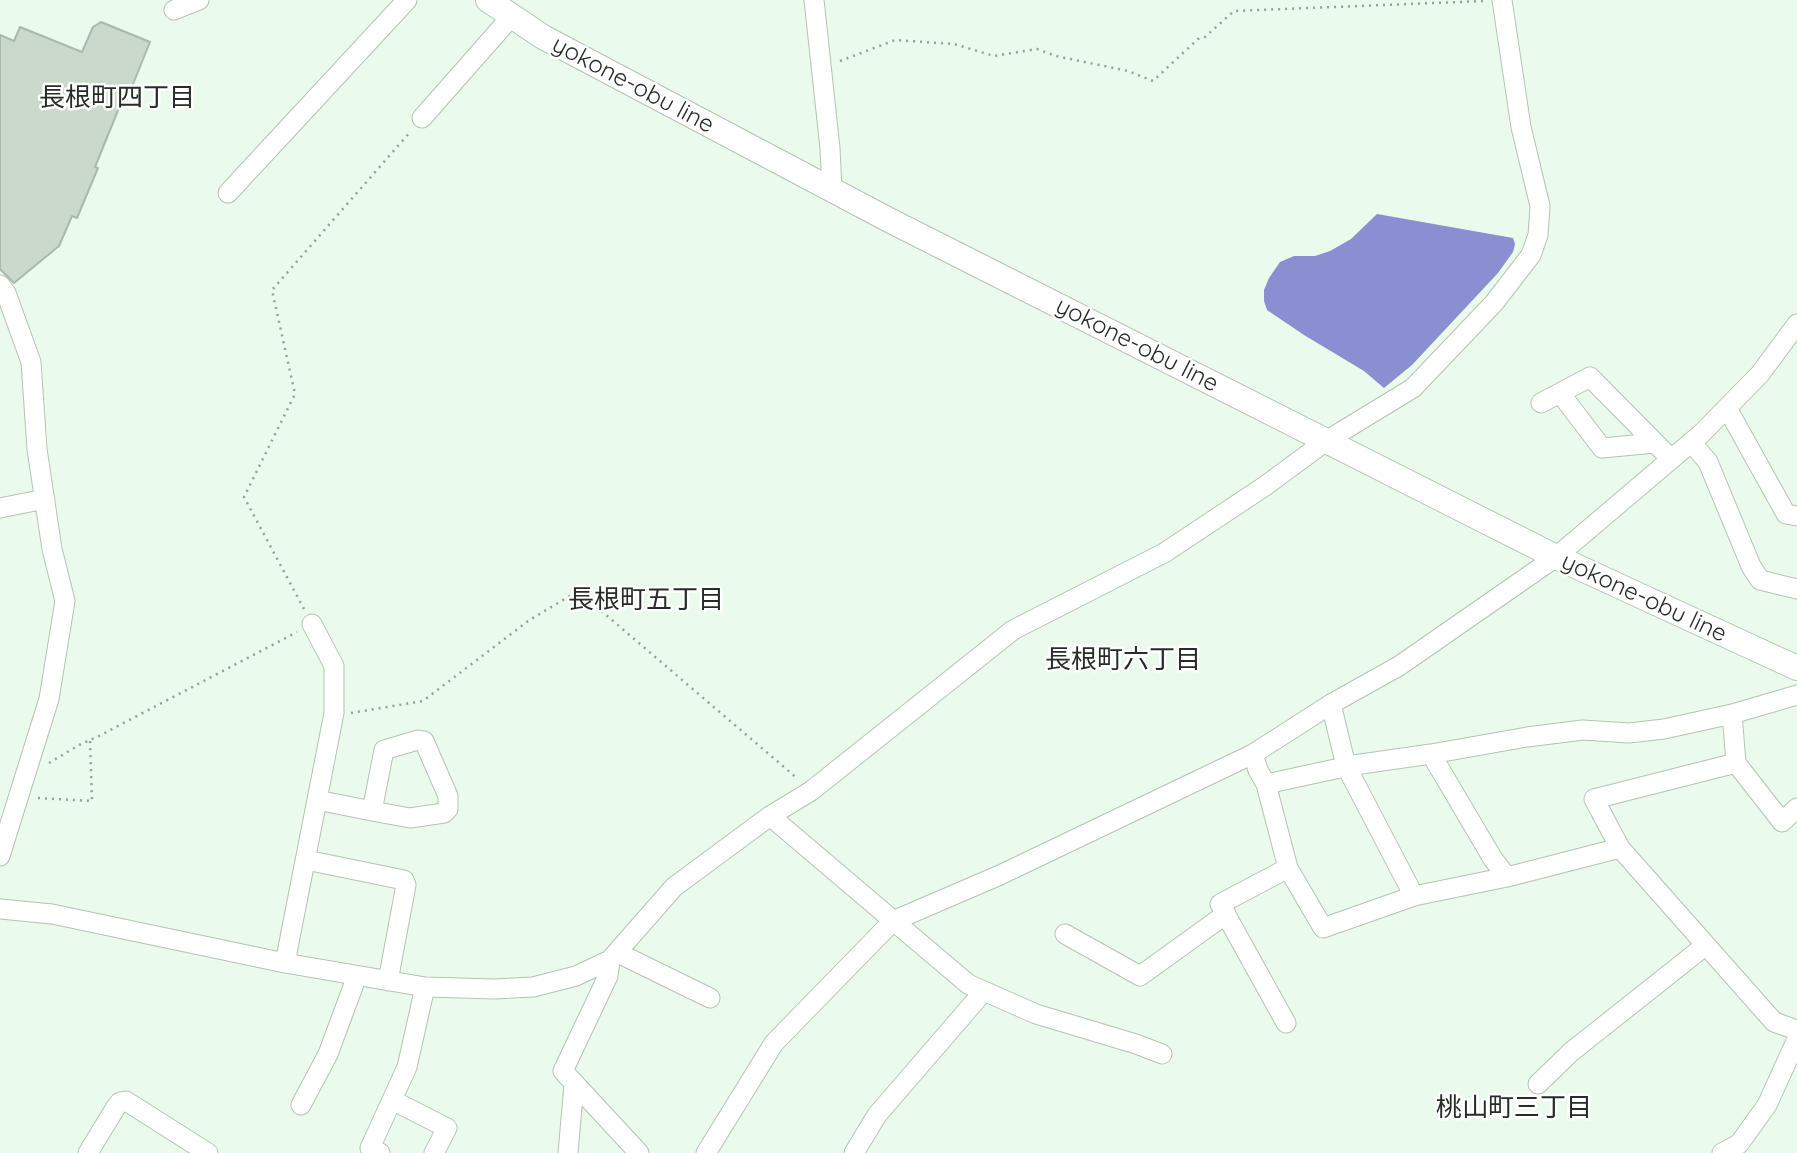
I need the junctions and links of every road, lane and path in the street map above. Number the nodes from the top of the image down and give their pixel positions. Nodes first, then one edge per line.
1 (199, 0) edge
2 (407, 0) edge
3 (488, 0) edge
4 (814, 0) edge
5 (1502, 0) edge
6 (1485, 1) edge
7 (174, 10) dead end
8 (511, 17) junction
9 (821, 66) junction
10 (422, 118) joint
11 (832, 188) junction
12 (229, 193) dead end
13 (0, 285) edge
14 (1797, 324) edge
15 (1788, 351) edge
16 (1560, 393) junction
17 (1541, 403) dead end
18 (1727, 408) junction
19 (1326, 441) junction
20 (1691, 442) junction
21 (1655, 443) junction
22 (1671, 459) junction
23 (45, 499) junction
24 (0, 508) edge
25 (1797, 516) edge
26 (1556, 558) junction
27 (1797, 590) edge
28 (312, 624) junction
29 (1797, 668) edge
30 (1797, 695) edge
31 (1331, 704) junction
32 (334, 713) junction
33 (1732, 714) junction
34 (90, 740) junction
35 (1253, 754) junction
36 (1431, 754) junction
37 (1736, 763) junction
38 (1346, 766) junction
39 (25, 772) junction
40 (1266, 784) junction
41 (811, 791) junction
42 (9, 796) edge
43 (317, 800) junction
44 (1797, 808) edge
45 (372, 811) junction
46 (770, 816) junction
47 (1620, 848) junction
48 (0, 856) edge
49 (306, 860) junction
50 (1288, 868) junction
51 (1507, 877) junction
52 (1414, 896) junction
53 (0, 909) edge
54 (1226, 914) junction
55 (894, 921) junction
56 (1065, 934) dead end
57 (1706, 944) junction
58 (614, 956) junction
59 (285, 963) junction
60 (357, 976) junction
61 (388, 981) junction
62 (425, 987) junction
63 (984, 991) junction
64 (710, 998) dead end
65 (1286, 1023) dead end
66 (1797, 1030) edge
67 (1797, 1039) edge
68 (1162, 1054) dead end
69 (1538, 1084) dead end
70 (574, 1085) junction
71 (392, 1100) junction
72 (301, 1104) dead end
73 (179, 1146) edge
74 (88, 1153) edge
75 (208, 1153) edge
76 (380, 1153) edge
77 (433, 1153) edge
78 (568, 1153) edge
79 (639, 1153) edge
80 (706, 1153) edge
81 (854, 1153) edge
82 (1722, 1153) edge

1 - 7 street
2 - 12 street
3 - 8 main road, yokone-obu line
4 - 9 street
5 - 19 street
6 - 9 path
8 - 10 street
8 - 11 main road, yokone-obu line
9 - 11 street
10 - 28 path
11 - 19 main road, yokone-obu line
13 - 23 street
14 - 15 street
15 - 18 street
16 - 17 street
16 - 21 street
16 - 21 street
18 - 20 street
18 - 25 street
19 - 26 main road, yokone-obu line
19 - 41 street
20 - 22 street
20 - 27 street
21 - 22 street
22 - 26 street
23 - 24 street
23 - 39 street
26 - 29 main road, yokone-obu line
26 - 31 street
28 - 32 street
28 - 34 path
30 - 33 street
31 - 35 street
31 - 38 street
32 - 41 path
32 - 43 street
33 - 36 street
33 - 37 street
34 - 39 path
34 - 42 path
35 - 40 street
35 - 55 street
36 - 38 street
36 - 51 street
37 - 44 street
37 - 47 street
38 - 40 street
38 - 52 street
39 - 42 street
40 - 50 street
41 - 46 street
42 - 48 street
43 - 45 street
43 - 49 street
45 - 45 street
46 - 55 street
46 - 58 street
47 - 51 street
47 - 57 street
49 - 59 street
49 - 61 street
50 - 52 street
50 - 54 street
51 - 52 street
53 - 59 street
54 - 56 street
54 - 65 street
55 - 63 street
55 - 80 street
57 - 66 street
57 - 69 street
58 - 62 street
58 - 64 street
58 - 70 street
59 - 60 street
60 - 61 street
60 - 72 street
61 - 62 street
62 - 71 street
63 - 68 street
63 - 81 street
67 - 82 street
70 - 78 street
70 - 79 street
71 - 76 street
71 - 77 street
73 - 74 street
73 - 75 street

